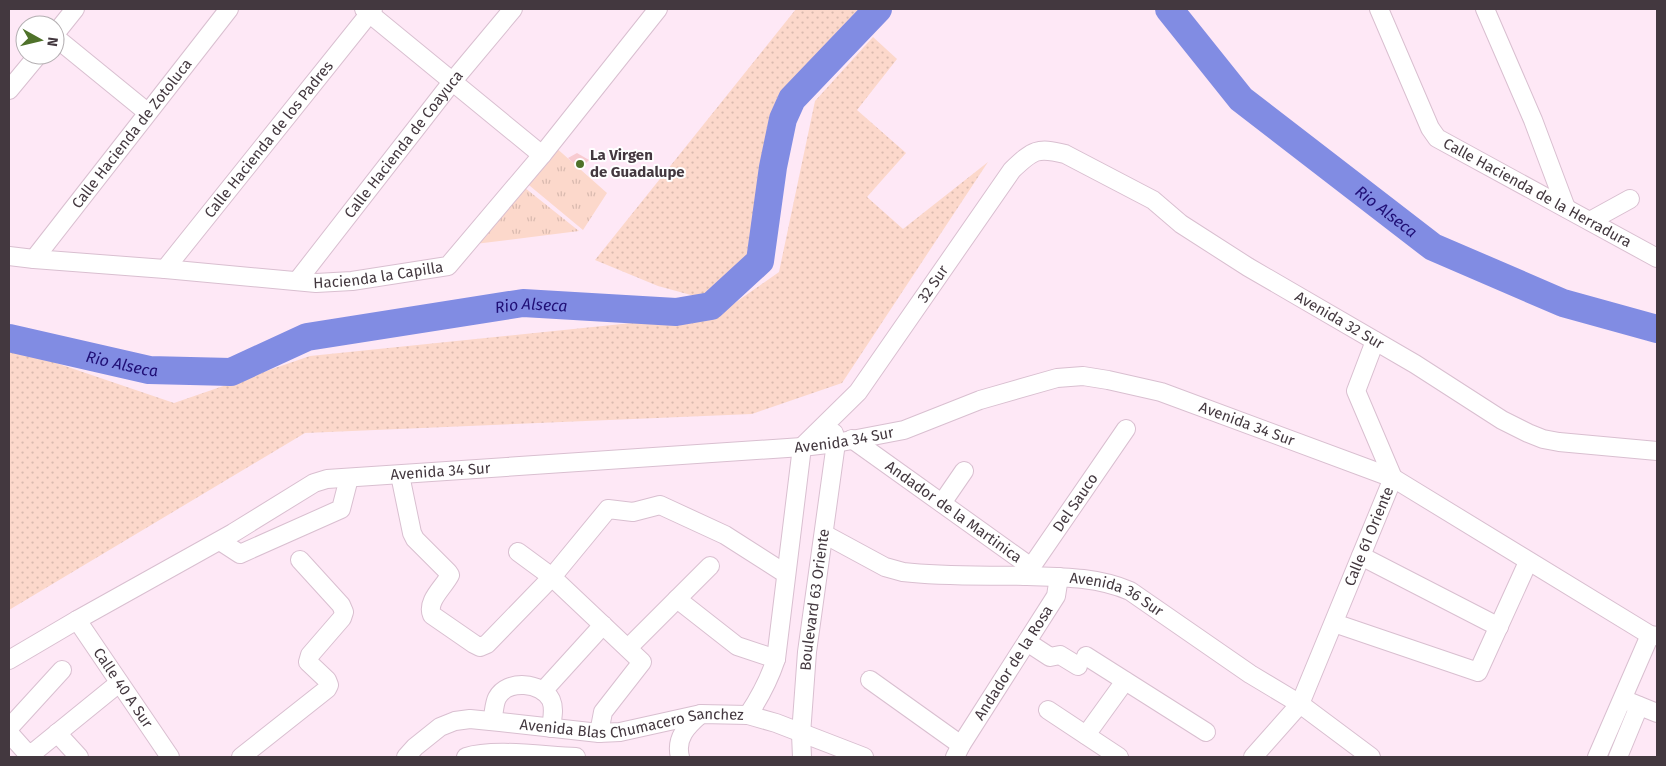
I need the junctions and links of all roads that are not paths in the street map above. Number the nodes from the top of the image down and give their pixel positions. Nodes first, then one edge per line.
1 (75, 9) edge
2 (229, 9) edge
3 (514, 9) edge
4 (658, 9) edge
5 (1379, 9) edge
6 (1486, 9) edge
7 (369, 10) edge
8 (65, 22) edge
9 (65, 46) edge
10 (29, 65) edge
11 (452, 82) junction
12 (10, 87) edge
13 (147, 112) junction
14 (1037, 150) joint
15 (542, 154) junction
16 (1630, 199) dead end
17 (1566, 208) junction
18 (1590, 221) junction
19 (9, 256) edge
20 (1657, 258) edge
21 (34, 259) junction
22 (164, 269) junction
23 (298, 280) junction
24 (1375, 340) junction
25 (831, 420) junction
26 (1126, 429) dead end
27 (844, 441) junction
28 (802, 447) junction
29 (1657, 451) edge
30 (964, 470) dead end
31 (400, 475) junction
32 (349, 478) junction
33 (1393, 478) junction
34 (942, 503) junction
35 (824, 534) junction
36 (220, 540) junction
37 (518, 552) dead end
38 (1361, 556) junction
39 (300, 560) dead end
40 (1528, 562) junction
41 (710, 566) dead end
42 (1028, 572) junction
43 (786, 574) junction
44 (552, 577) junction
45 (1059, 577) junction
46 (677, 599) junction
47 (76, 620) junction
48 (1334, 622) junction
49 (603, 624) junction
50 (1499, 627) junction
51 (1654, 636) edge
52 (1026, 642) junction
53 (628, 648) junction
54 (776, 659) junction
55 (9, 660) edge
56 (62, 670) dead end
57 (870, 680) dead end
58 (1125, 681) junction
59 (119, 683) junction
60 (543, 691) junction
61 (1622, 699) junction
62 (1300, 704) junction
63 (1639, 706) junction
64 (1048, 710) dead end
65 (1657, 713) edge
66 (700, 714) junction
67 (748, 715) junction
68 (492, 721) junction
69 (9, 728) edge
70 (551, 728) junction
71 (1206, 732) dead end
72 (9, 733) edge
73 (599, 733) junction
74 (57, 734) junction
75 (801, 734) junction
76 (1086, 735) junction
77 (958, 751) edge
78 (1257, 756) edge
79 (79, 757) edge
80 (170, 757) edge
81 (241, 757) edge
82 (406, 757) edge
83 (466, 757) edge
84 (576, 757) edge
85 (680, 757) edge
86 (802, 757) edge
87 (864, 757) edge
88 (1119, 757) edge
89 (1372, 757) edge
90 (1597, 757) edge
91 (1618, 757) edge

1 - 8 street
2 - 13 street, Calle Hacienda de Zotoluca
3 - 11 street, Calle Hacienda de Coayuca
4 - 15 street, Hacienda la Capilla
5 - 17 street, Calle Hacienda de la Herradura
6 - 17 street
7 - 11 street
7 - 22 street, Calle Hacienda de los Padres
9 - 13 street
10 - 12 street
11 - 15 street
11 - 23 street, Calle Hacienda de Coayuca
13 - 21 street, Calle Hacienda de Zotoluca
14 - 24 street, Avenida 32 Sur
14 - 25 street, 32 Sur
15 - 23 street, Hacienda la Capilla
16 - 18 street
17 - 18 street, Calle Hacienda de la Herradura
18 - 20 street, Calle Hacienda de la Herradura
19 - 21 street, Hacienda la Capilla
21 - 22 street, Hacienda la Capilla
22 - 23 street, Hacienda la Capilla
24 - 29 street, Avenida 32 Sur
24 - 33 street, Calle 61 Oriente
25 - 27 street
25 - 28 street, 32 Sur
26 - 42 street, Del Sauco
27 - 28 street, Avenida 34 Sur
27 - 33 street, Avenida 34 Sur
27 - 34 street, Andador de la Martinica
27 - 35 street, Boulevard 63 Oriente
28 - 31 street, Avenida 34 Sur
28 - 43 street
30 - 34 street
31 - 32 street, Avenida 34 Sur
31 - 44 street
32 - 36 street, Avenida 34 Sur
32 - 36 street
33 - 38 street, Calle 61 Oriente
33 - 40 street, Avenida 34 Sur
34 - 42 street, Andador de la Martinica
35 - 42 street, Avenida 36 Sur
35 - 75 street, Boulevard 63 Oriente
36 - 47 street, Avenida 34 Sur
37 - 44 street
38 - 48 street, Calle 61 Oriente
38 - 50 street
39 - 81 street
40 - 50 street
40 - 51 street, Avenida 34 Sur
41 - 46 street
42 - 45 street, Avenida 36 Sur
43 - 44 street
43 - 54 street
44 - 49 street
45 - 52 street, Andador de la Rosa
45 - 62 street, Avenida 36 Sur
46 - 53 street
46 - 54 street
47 - 55 street, Avenida 34 Sur
47 - 59 street, Calle 40 A Sur
48 - 50 street
48 - 62 street, Calle 61 Oriente
49 - 53 street
49 - 60 street
51 - 61 street
52 - 58 street
52 - 77 street, Andador de la Rosa
53 - 73 street
54 - 67 street
56 - 69 street
57 - 77 street
58 - 71 street
58 - 76 street
59 - 74 street
59 - 80 street, Calle 40 A Sur
60 - 68 street
60 - 70 street
61 - 63 street
61 - 90 street
62 - 78 street, Calle 61 Oriente
62 - 89 street, Avenida 36 Sur
63 - 65 street
63 - 91 street
64 - 76 street
66 - 67 street, Avenida Blas Chumacero Sanchez
66 - 73 street, Avenida Blas Chumacero Sanchez
66 - 85 street
67 - 75 street, Avenida Blas Chumacero Sanchez
68 - 70 street, Avenida Blas Chumacero Sanchez
68 - 82 street, Avenida Blas Chumacero Sanchez
70 - 73 street, Avenida Blas Chumacero Sanchez
72 - 74 street
74 - 79 street
75 - 86 street, Boulevard 63 Oriente
75 - 87 street, Avenida Blas Chumacero Sanchez
76 - 88 street
83 - 84 street, Avenida Blas Chumacero Sanchez

